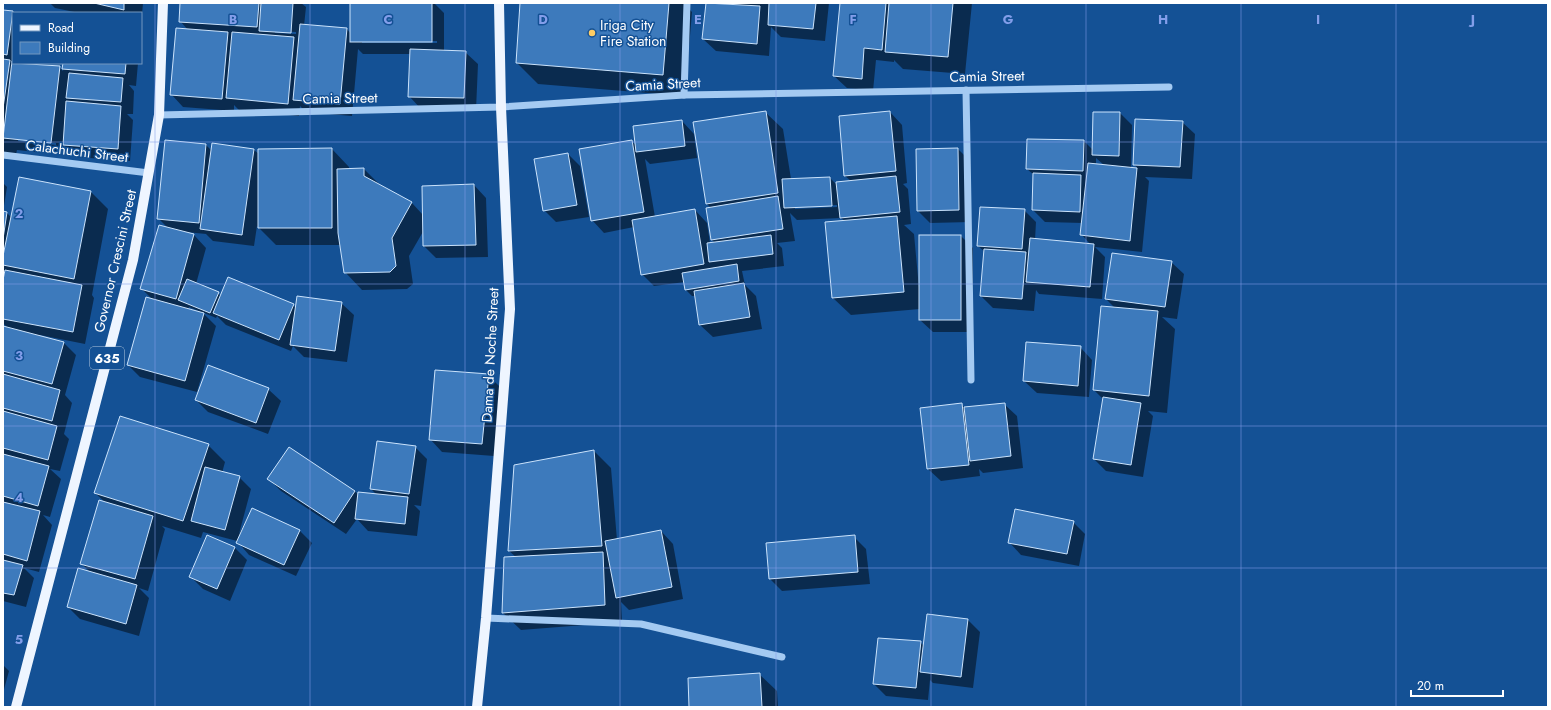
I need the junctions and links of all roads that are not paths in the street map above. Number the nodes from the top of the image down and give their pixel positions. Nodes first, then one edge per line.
1 (163, 3) edge
2 (499, 3) edge
3 (687, 3) edge
4 (1169, 87) dead end
5 (966, 90) junction
6 (684, 95) junction
7 (501, 107) junction
8 (159, 115) junction
9 (3, 155) edge
10 (148, 173) junction
11 (971, 380) dead end
12 (486, 618) junction
13 (782, 656) dead end
14 (16, 707) edge
15 (477, 707) edge

1 - 8 main road, Governor Crescini Street / 635
2 - 7 main road, Dama de Noche Street
3 - 6 street
4 - 5 street, Camia Street
5 - 6 street, Camia Street
5 - 11 street
6 - 7 street, Camia Street
7 - 8 street, Camia Street
7 - 12 main road, Dama de Noche Street
8 - 10 main road, Governor Crescini Street / 635
9 - 10 street, Calachuchi Street
10 - 14 main road, Governor Crescini Street / 635
12 - 13 street
12 - 15 main road, Dama de Noche Street

